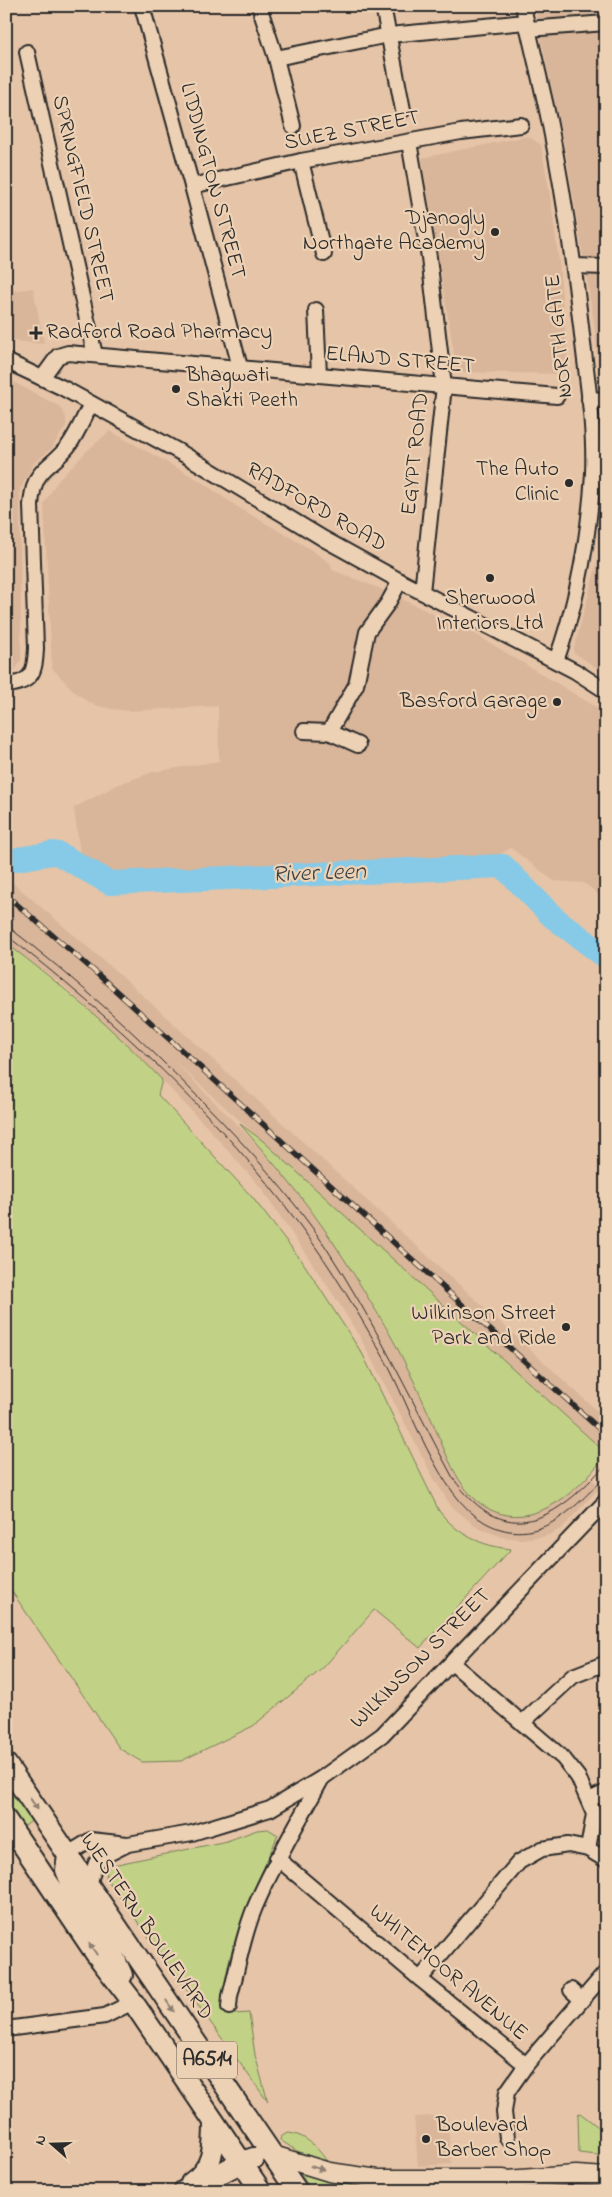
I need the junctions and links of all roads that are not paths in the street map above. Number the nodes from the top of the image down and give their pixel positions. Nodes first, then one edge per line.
1 (142, 6) edge
2 (259, 6) edge
3 (383, 6) edge
4 (523, 6) edge
5 (606, 24) edge
6 (527, 26) junction
7 (389, 35) junction
8 (27, 52) dead end
9 (276, 58) junction
10 (403, 110) dead end
11 (521, 125) dead end
12 (293, 126) dead end
13 (409, 142) junction
14 (301, 161) junction
15 (192, 186) junction
16 (324, 254) dead end
17 (574, 266) junction
18 (606, 267) edge
19 (316, 310) dead end
20 (95, 355) junction
21 (6, 361) edge
22 (240, 367) junction
23 (319, 375) junction
24 (42, 378) junction
25 (444, 386) junction
26 (557, 396) dead end
27 (589, 399) junction
28 (606, 400) edge
29 (91, 404) junction
30 (400, 580) junction
31 (422, 592) junction
32 (556, 661) junction
33 (6, 685) edge
34 (606, 691) edge
35 (304, 731) dead end
36 (329, 732) junction
37 (358, 745) dead end
38 (606, 1501) edge
39 (452, 1663) junction
40 (606, 1663) edge
41 (522, 1724) junction
42 (6, 1764) edge
43 (322, 1778) junction
44 (606, 1792) edge
45 (589, 1800) junction
46 (6, 1820) edge
47 (128, 1844) junction
48 (588, 1849) junction
49 (68, 1854) junction
50 (277, 1858) junction
51 (606, 1860) edge
52 (89, 1884) junction
53 (606, 1972) edge
54 (420, 1979) junction
55 (570, 1990) dead end
56 (582, 2000) junction
57 (133, 2002) junction
58 (229, 2007) dead end
59 (6, 2028) edge
60 (526, 2065) junction
61 (214, 2122) junction
62 (507, 2138) dead end
63 (270, 2154) junction
64 (241, 2162) junction
65 (606, 2177) edge
66 (504, 2180) junction
67 (179, 2191) edge
68 (184, 2191) edge
69 (261, 2191) edge
70 (297, 2191) edge
71 (378, 2191) edge

1 - 15 street, LIDDINGTON STREET
2 - 9 street
3 - 7 street
4 - 6 street, NORTH GATE
5 - 6 street
6 - 7 street
6 - 17 street, NORTH GATE
7 - 9 street
7 - 10 street
8 - 20 street, SPRINGFIELD STREET
9 - 12 street
11 - 13 street, SUEZ STREET
13 - 14 street, SUEZ STREET
13 - 25 street, EGYPT ROAD
14 - 15 street, SUEZ STREET
14 - 16 street
15 - 22 street, LIDDINGTON STREET
17 - 18 street
17 - 27 street, NORTH GATE
19 - 23 street
20 - 22 street, ELAND STREET
20 - 24 street, ELAND STREET
21 - 24 street, RADFORD ROAD
22 - 23 street, ELAND STREET
23 - 25 street, ELAND STREET
24 - 29 street, RADFORD ROAD
25 - 26 street, ELAND STREET
25 - 31 street, EGYPT ROAD
27 - 28 street
27 - 32 street, NORTH GATE
29 - 30 street, RADFORD ROAD
29 - 33 street
30 - 31 street, RADFORD ROAD
30 - 36 street
31 - 32 street, RADFORD ROAD
32 - 34 street, RADFORD ROAD
35 - 36 street
36 - 37 street
38 - 39 street, WILKINSON STREET
39 - 41 street
39 - 43 street, WILKINSON STREET
40 - 41 street
41 - 45 street
42 -> 49 highway, WESTERN BOULEVARD / A6514
43 - 47 street, WILKINSON STREET
43 - 50 street
44 - 45 street
45 - 48 street
57 -> 46 highway, A6514
47 - 49 street, WILKINSON STREET
47 - 52 street, WILKINSON STREET
48 - 51 street
48 - 54 street
49 - 52 highway, WESTERN BOULEVARD / A6514
49 - 57 highway
50 - 54 street, WHITEMOOR AVENUE
50 - 58 street
52 -> 63 highway, WESTERN BOULEVARD / A6514
53 - 56 street, WHITEMOOR AVENUE
54 - 60 street, WHITEMOOR AVENUE
55 - 56 street
56 - 60 street, WHITEMOOR AVENUE
57 - 59 street
57 - 61 highway, A6514
60 - 62 street
61 - 64 highway, A6514
61 - 67 highway
63 - 64 highway
63 -> 66 main road
63 - 70 highway, WESTERN BOULEVARD / A6514
64 - 68 highway
64 - 69 highway, A6514
65 - 66 main road
66 - 71 main road

